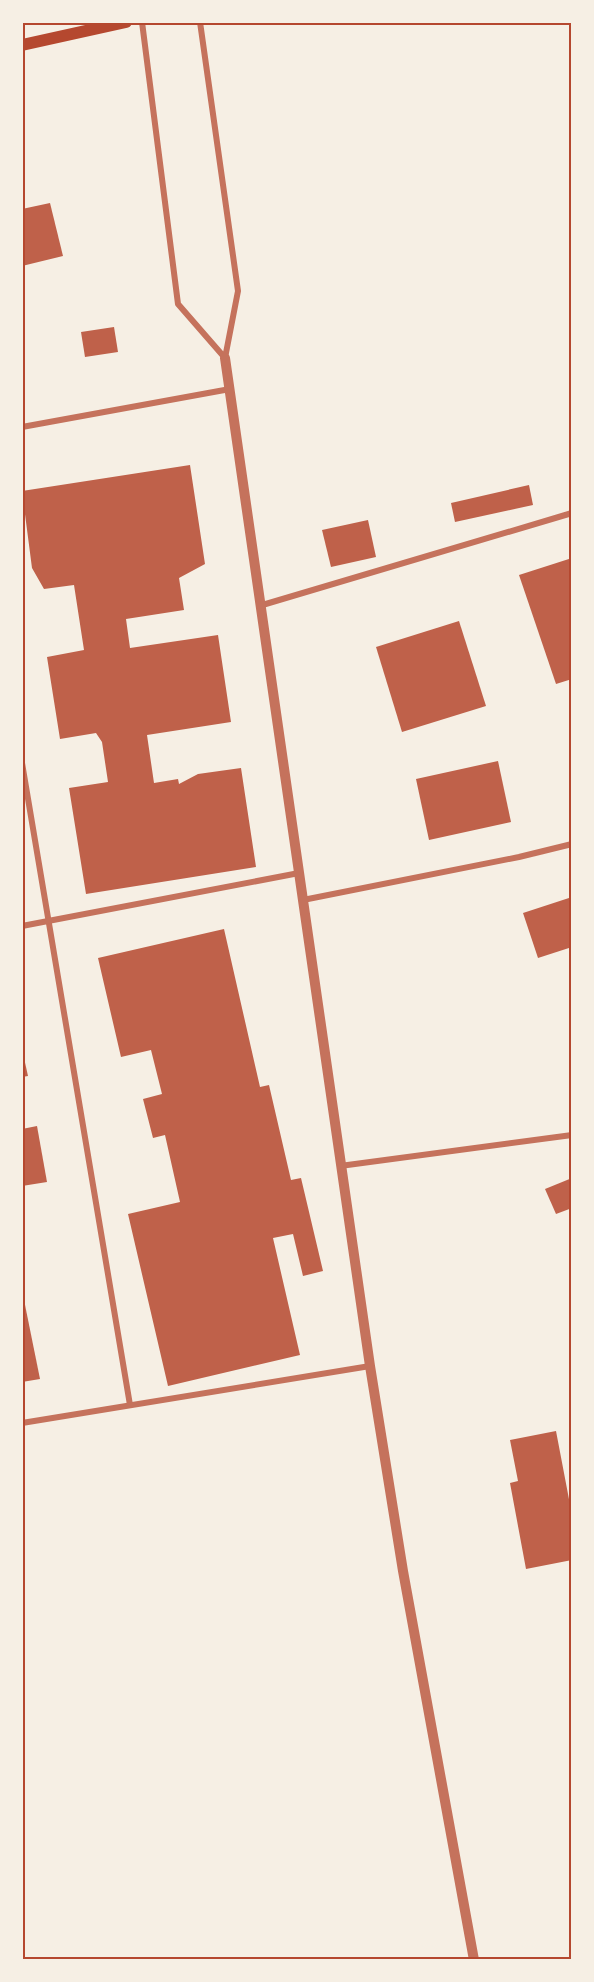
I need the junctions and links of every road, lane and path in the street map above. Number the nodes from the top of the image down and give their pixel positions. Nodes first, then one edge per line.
1 (126, 22) edge
2 (142, 22) edge
3 (200, 22) edge
4 (22, 45) edge
5 (225, 358) junction
6 (230, 389) junction
7 (22, 427) edge
8 (572, 513) edge
9 (260, 606) junction
10 (22, 763) edge
11 (572, 844) edge
12 (299, 873) junction
13 (303, 900) junction
14 (49, 921) junction
15 (22, 926) edge
16 (572, 1135) edge
17 (339, 1166) junction
18 (370, 1366) junction
19 (130, 1405) junction
20 (22, 1423) edge
21 (474, 1959) edge

1 - 4 main road
2 - 5 street
3 - 5 street
5 - 6 street
6 - 7 street
6 - 9 street
8 - 9 street
9 - 12 street
10 - 14 street
11 - 13 street
12 - 13 street
12 - 14 street
13 - 17 street
14 - 15 street
14 - 19 street
16 - 17 street
17 - 18 street
18 - 19 street
18 - 21 street
19 - 20 street

